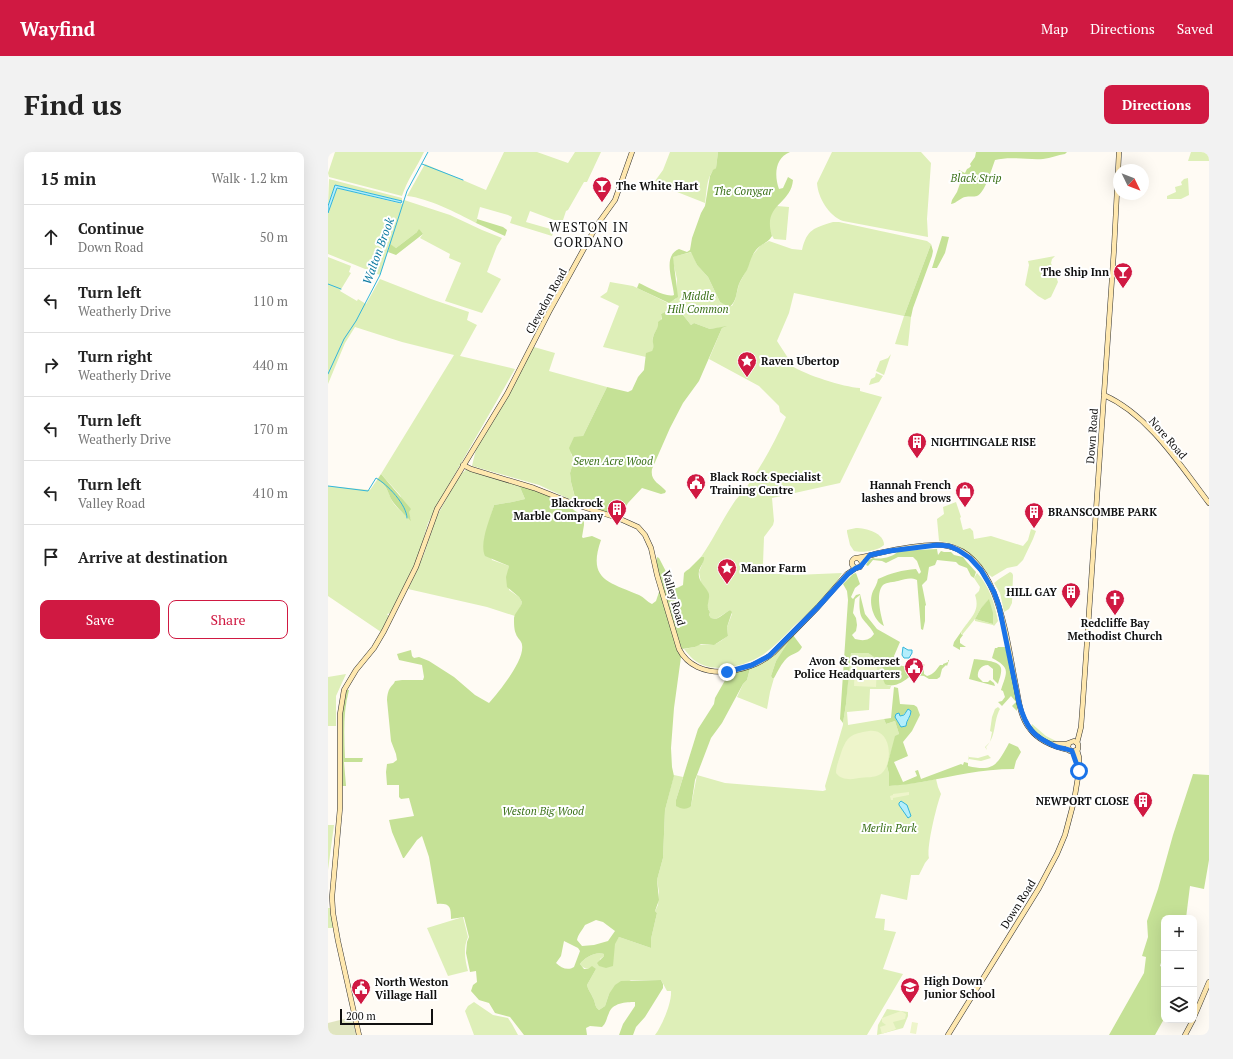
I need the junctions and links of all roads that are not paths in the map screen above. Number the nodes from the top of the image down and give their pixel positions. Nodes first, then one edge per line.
1 (632, 152) edge
2 (1119, 152) edge
3 (1104, 395) junction
4 (463, 464) junction
5 (1209, 503) edge
6 (870, 555) junction
7 (858, 558) junction
8 (862, 564) junction
9 (854, 566) junction
10 (1082, 722) junction
11 (1070, 742) junction
12 (1077, 742) junction
13 (1051, 744) junction
14 (1073, 750) junction
15 (1209, 982) edge
16 (1197, 1010) edge
17 (1191, 1023) edge
18 (359, 1035) edge
19 (948, 1035) edge
20 (1185, 1035) edge

1 - 4 street, Clevedon Road
2 - 3 street, Down Road
3 - 5 street, Nore Road
3 - 10 street, Down Road
4 - 9 street, Valley Road
4 - 18 street, Clevedon Road
6 - 7 street
6 - 8 street
6 - 13 street
7 - 8 street
7 - 9 street, Valley Road
8 - 9 street
10 - 11 street, Down Road
10 - 12 street, Down Road
11 - 12 street
11 - 13 street
11 - 14 street, Down Road
12 - 14 street, Down Road
13 - 14 street
14 - 19 street, Down Road
15 - 16 street
17 - 20 street

